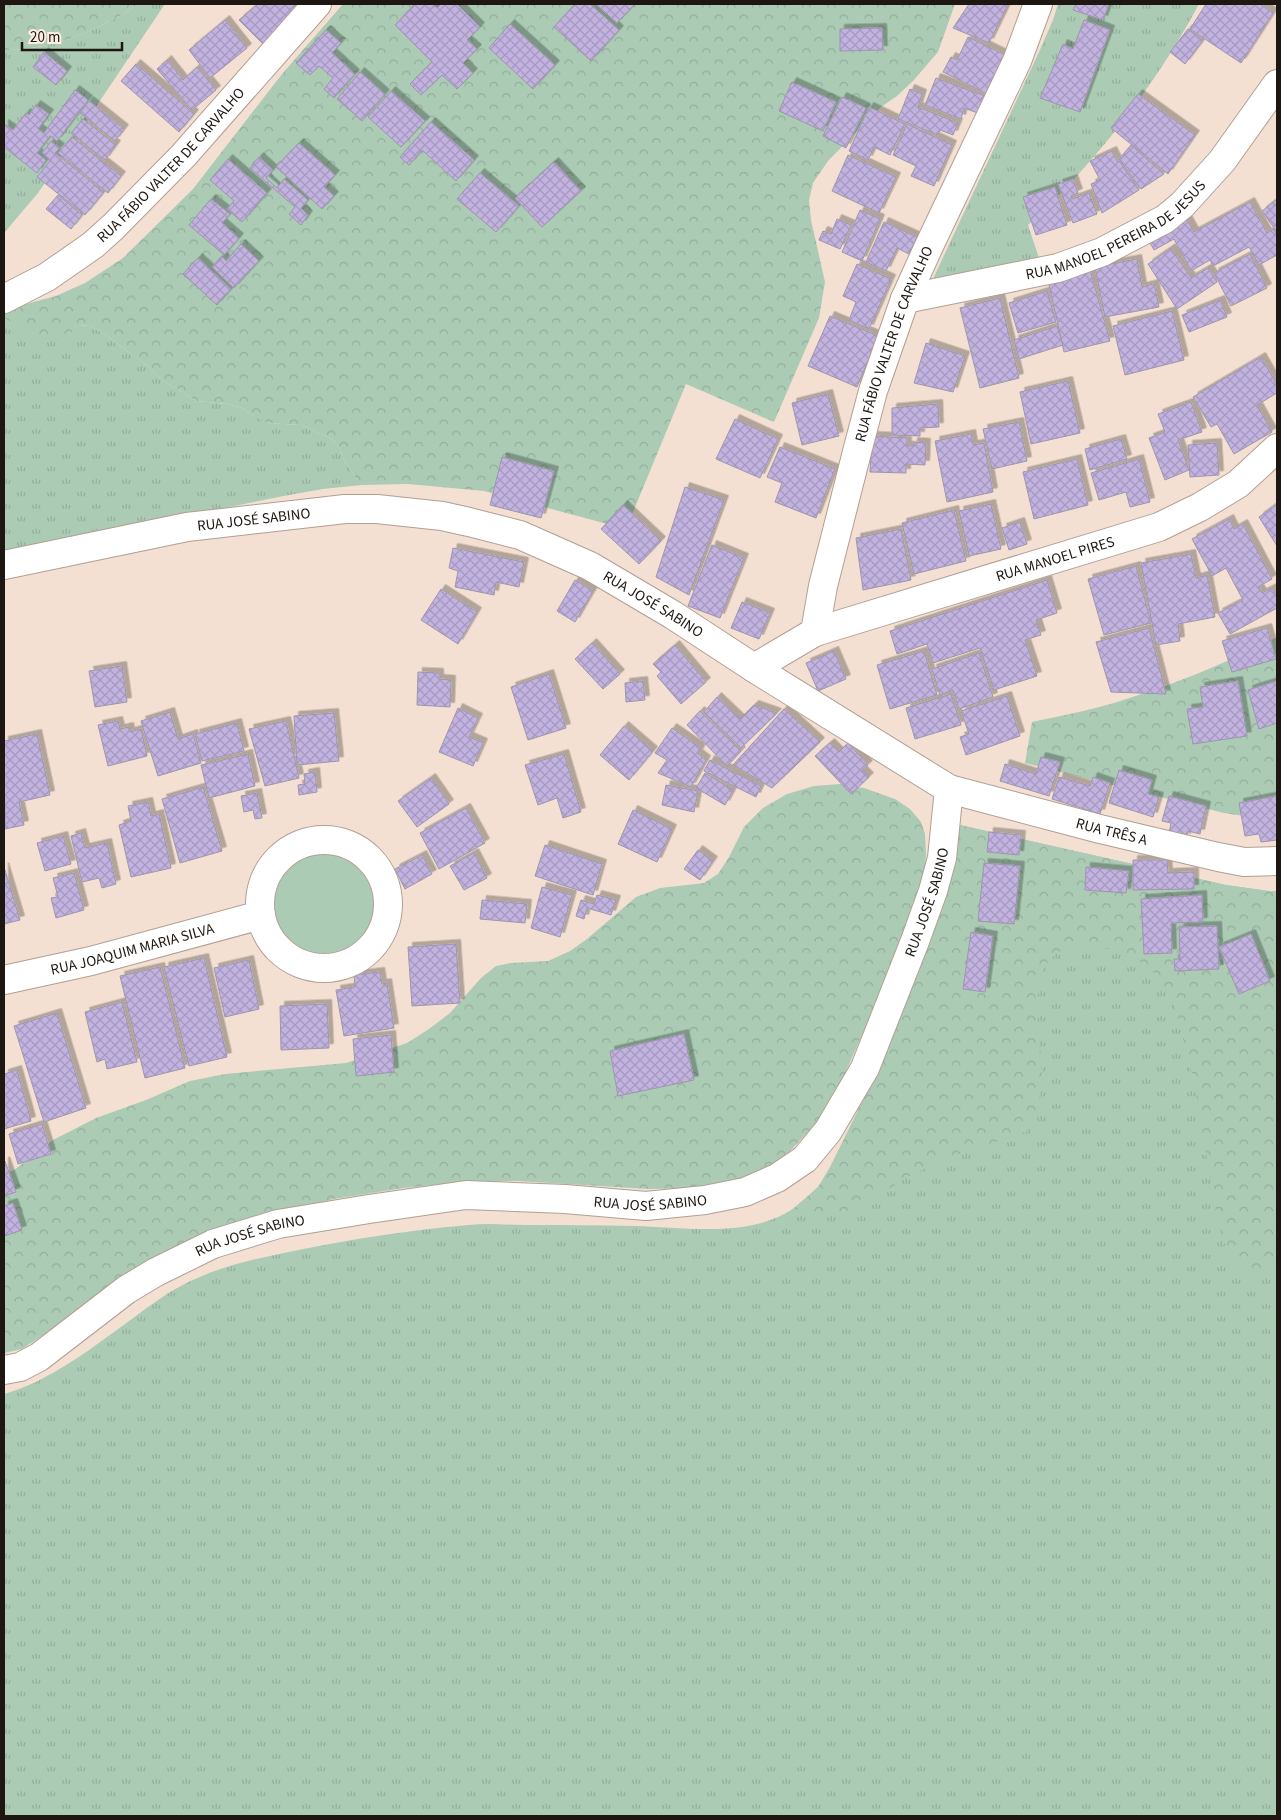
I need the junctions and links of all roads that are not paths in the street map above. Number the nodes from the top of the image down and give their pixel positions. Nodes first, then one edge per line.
1 (317, 4) edge
2 (1038, 4) edge
3 (1277, 84) edge
4 (4, 299) edge
5 (905, 299) junction
6 (1277, 448) edge
7 (4, 565) edge
8 (815, 632) junction
9 (754, 668) junction
10 (949, 789) junction
11 (1277, 861) edge
12 (261, 915) junction
13 (4, 980) edge
14 (4, 1370) edge

1 - 4 street, RUA FÁBIO VALTER DE CARVALHO
2 - 5 street, RUA FÁBIO VALTER DE CARVALHO
3 - 5 street, RUA MANOEL PEREIRA DE JESUS
5 - 8 street, RUA FÁBIO VALTER DE CARVALHO
6 - 8 street, RUA MANOEL PIRES
7 - 9 street, RUA JOSÉ SABINO
8 - 9 street
9 - 10 street, RUA JOSÉ SABINO
10 - 11 street, RUA TRÊS A
10 - 14 street, RUA JOSÉ SABINO
12 - 12 street
12 - 13 street, RUA JOAQUIM MARIA SILVA

